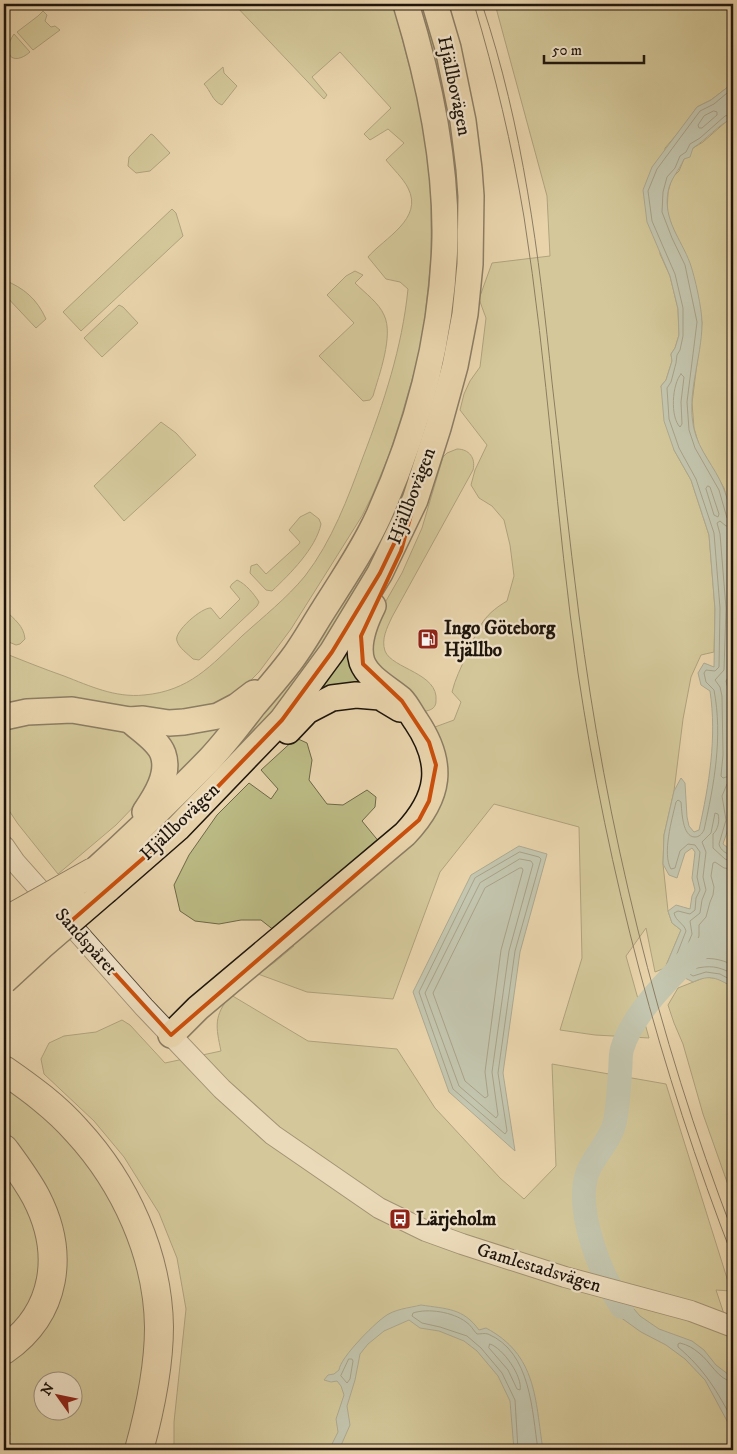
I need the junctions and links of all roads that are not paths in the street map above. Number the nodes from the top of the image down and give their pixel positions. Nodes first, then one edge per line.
1 (406, 4) edge
2 (434, 4) edge
3 (415, 500) junction
4 (292, 660) junction
5 (410, 711) junction
6 (4, 717) edge
7 (130, 720) junction
8 (178, 828) junction
9 (125, 843) junction
10 (4, 846) edge
11 (100, 881) junction
12 (8, 920) edge
13 (4, 953) edge
14 (4, 981) edge
15 (171, 1035) junction
16 (4, 1070) edge
17 (4, 1149) edge
18 (733, 1327) edge
19 (4, 1350) edge
20 (139, 1450) edge

1 - 4 main road, Hjällbovägen
2 - 3 main road, Hjällbovägen
3 - 5 main road
3 - 8 main road, Hjällbovägen
4 - 7 main road
4 - 9 main road, Hjällbovägen
5 - 8 main road
5 - 15 main road
6 - 7 main road
7 - 9 main road
8 - 11 main road, Hjällbovägen
9 - 11 main road, Hjällbovägen
10 - 15 street, Sandspåret
11 - 12 highway, bridge
11 - 13 main road, bridge
11 - 14 main road, bridge
15 - 18 street, Gamlestadsvägen
16 - 20 highway
17 - 19 highway

